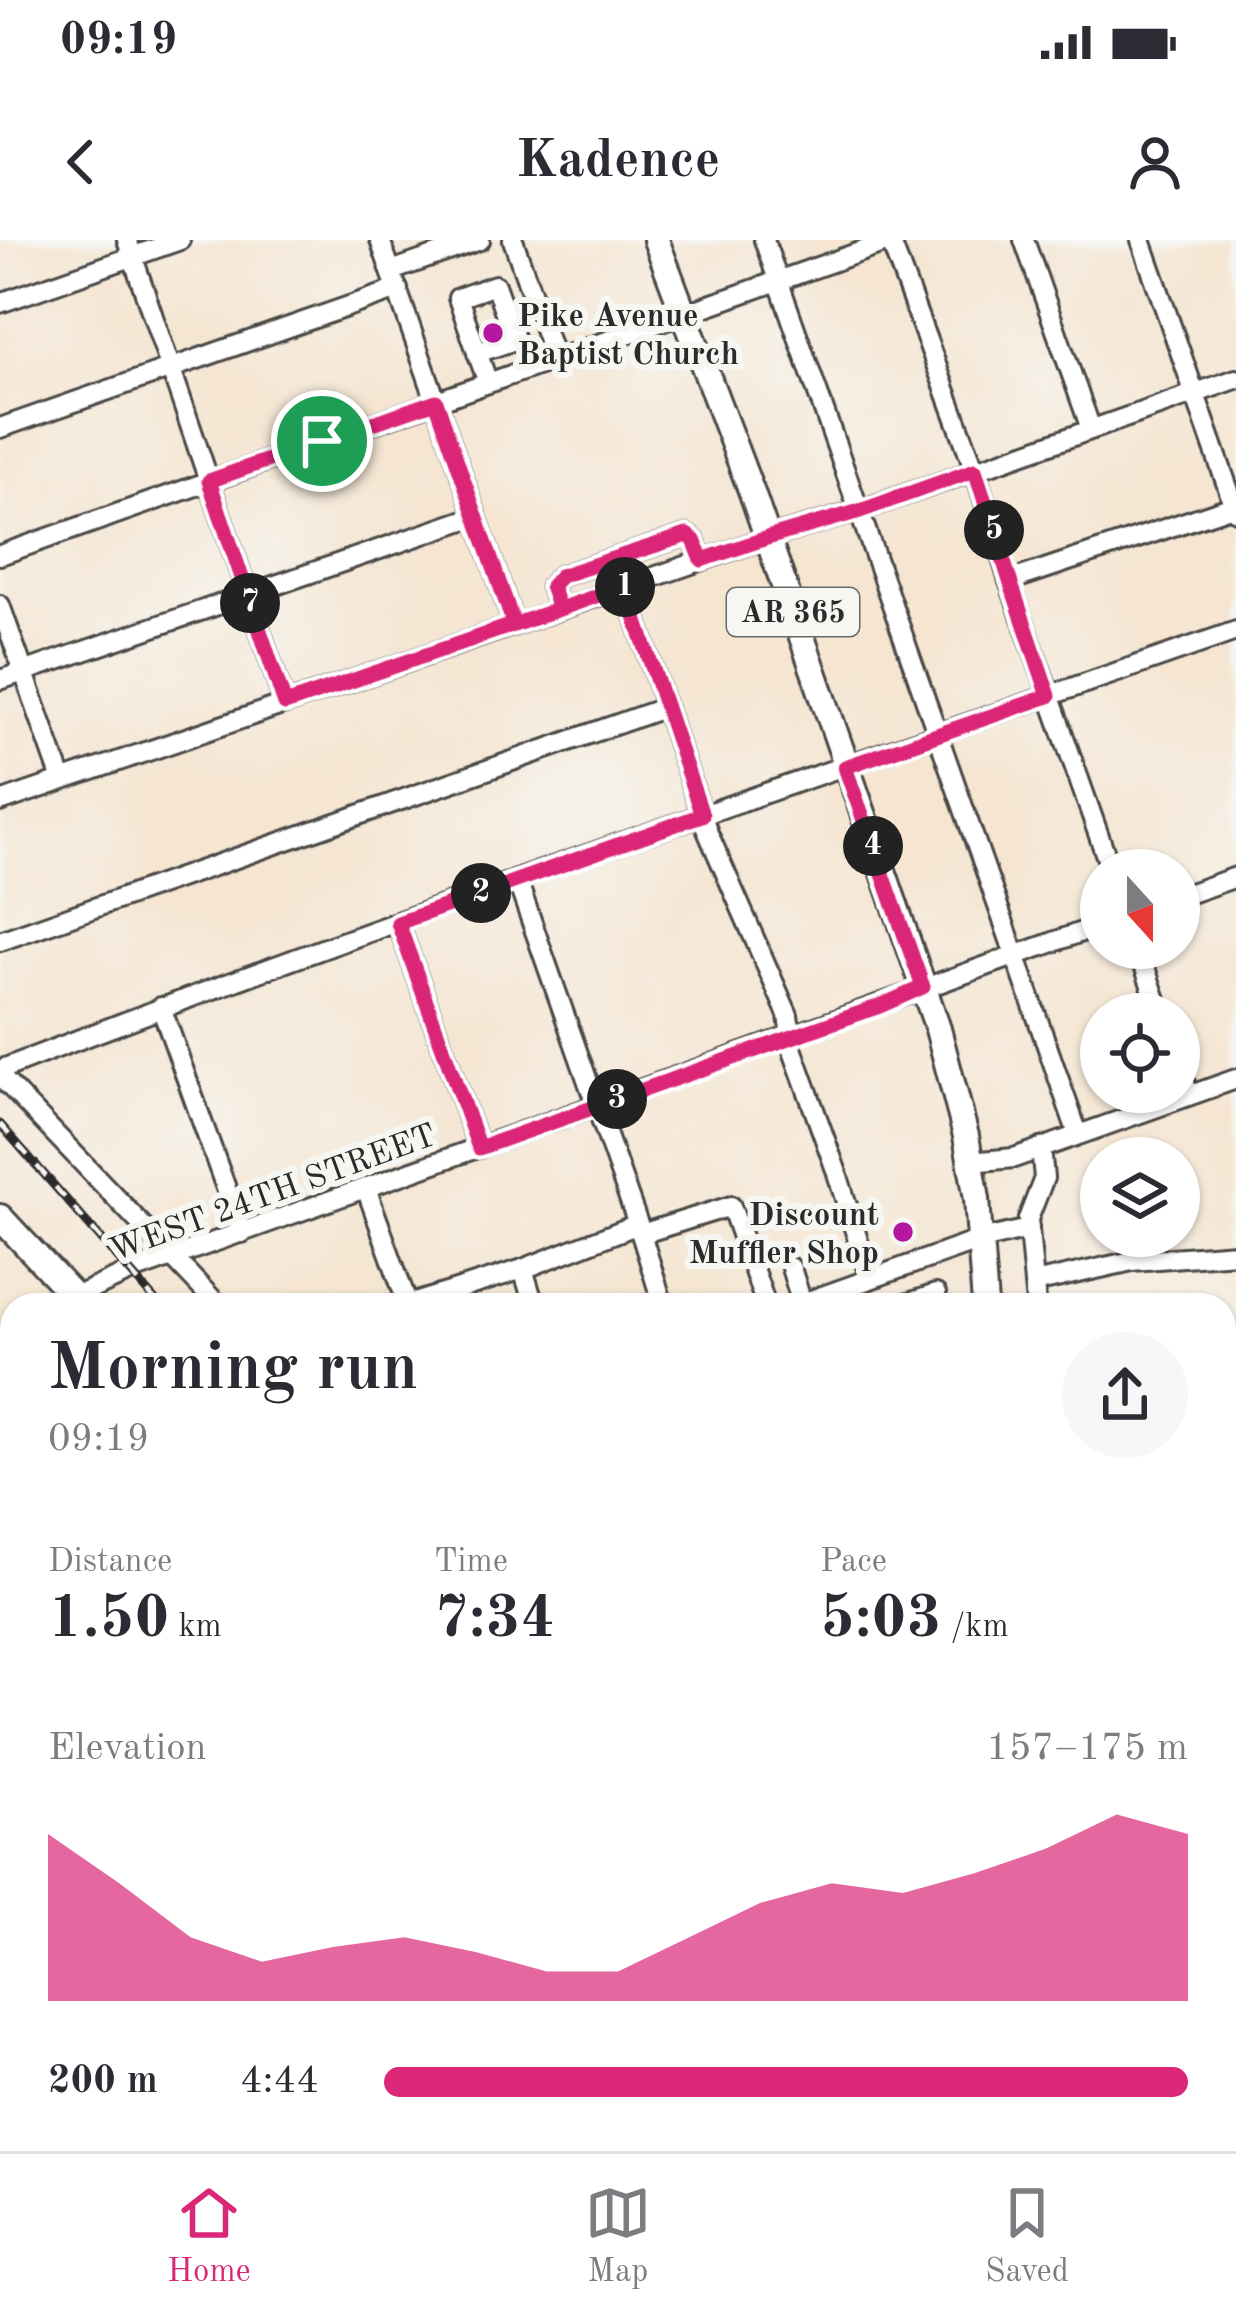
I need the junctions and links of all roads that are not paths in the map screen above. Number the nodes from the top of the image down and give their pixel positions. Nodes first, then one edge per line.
1 (179, 240) edge
2 (380, 240) edge
3 (480, 240) edge
4 (513, 240) edge
5 (656, 240) edge
6 (764, 240) edge
7 (891, 240) edge
8 (1024, 240) edge
9 (1141, 240) edge
10 (130, 248) edge
11 (394, 280) junction
12 (778, 281) junction
13 (0, 303) edge
14 (684, 314) junction
15 (477, 353) dead end
16 (555, 360) junction
17 (171, 369) junction
18 (1236, 379) edge
19 (488, 383) junction
20 (1195, 393) junction
21 (436, 401) junction
22 (0, 428) edge
23 (1090, 429) junction
24 (975, 470) junction
25 (209, 481) junction
26 (1235, 507) edge
27 (860, 511) junction
28 (476, 516) junction
29 (767, 538) junction
30 (0, 555) edge
31 (702, 560) junction
32 (1010, 581) junction
33 (625, 586) junction
34 (248, 595) junction
35 (0, 605) edge
36 (559, 609) junction
37 (514, 625) junction
38 (1236, 631) edge
39 (24, 672) junction
40 (0, 680) edge
41 (1049, 696) junction
42 (285, 704) junction
43 (667, 707) junction
44 (938, 735) junction
45 (845, 767) junction
46 (62, 781) junction
47 (0, 802) edge
48 (702, 815) junction
49 (1104, 849) edge
50 (1236, 877) edge
51 (517, 880) junction
52 (1200, 890) edge
53 (398, 923) junction
54 (1080, 932) edge
55 (0, 941) edge
56 (1015, 955) junction
57 (923, 987) junction
58 (160, 1007) junction
59 (791, 1036) junction
60 (0, 1073) edge
61 (1236, 1079) edge
62 (1200, 1092) edge
63 (596, 1106) junction
64 (1138, 1113) edge
65 (1078, 1134) junction
66 (479, 1148) junction
67 (1041, 1148) junction
68 (970, 1162) junction
69 (366, 1188) junction
70 (0, 1217) edge
71 (639, 1229) junction
72 (1029, 1229) junction
73 (242, 1233) junction
74 (980, 1240) junction
75 (1236, 1253) edge
76 (171, 1258) junction
77 (790, 1268) dead end
78 (523, 1269) junction
79 (892, 1271) junction
80 (870, 1279) junction
81 (1034, 1282) junction
82 (71, 1293) edge
83 (95, 1293) edge
84 (206, 1293) edge
85 (405, 1293) edge
86 (447, 1293) edge
87 (530, 1293) edge
88 (659, 1293) edge
89 (762, 1293) edge
90 (797, 1293) edge
91 (831, 1293) edge
92 (898, 1293) edge
93 (985, 1293) edge
94 (1035, 1293) edge

1 - 10 street
2 - 11 street
3 - 11 street
4 - 16 street
5 - 14 main road, AR 365
6 - 12 street
7 - 12 street
7 - 24 street
8 - 23 street
9 - 20 street
10 - 13 street
10 - 17 street
11 - 17 street
11 - 21 street
12 - 14 street
12 - 27 street
14 - 16 street
14 - 29 main road, AR 365
15 - 19 street
16 - 19 street
17 - 22 street
17 - 25 street
18 - 20 street
19 - 21 street
20 - 23 street
20 - 26 street
21 - 25 street
21 - 28 street
23 - 24 street
24 - 27 street
24 - 32 street
25 - 30 street
25 - 34 street
26 - 32 street
27 - 29 street
27 - 44 street
28 - 34 street
28 - 37 street
29 - 31 street
29 - 45 main road, AR 365
31 - 33 street
31 - 36 street
32 - 41 street
33 - 36 street
33 - 43 street
34 - 39 street
34 - 42 street
35 - 39 street
36 - 37 street
37 - 42 street
38 - 41 street
39 - 40 street
39 - 46 street
41 - 44 street
41 - 49 street
42 - 46 street
43 - 48 street
43 - 55 street
44 - 45 street
44 - 56 street
45 - 48 street
45 - 57 main road, AR 365
46 - 47 street
48 - 51 street
48 - 59 street
50 - 52 street
51 - 53 street
51 - 63 street
53 - 58 street
53 - 66 street
54 - 56 street, WEST 24TH STREET
56 - 57 street, WEST 24TH STREET
56 - 65 street
57 - 59 street, WEST 24TH STREET
57 - 68 main road, AR 365
58 - 60 street
58 - 73 street
59 - 63 street, WEST 24TH STREET
59 - 80 street
60 - 76 street
61 - 62 street
63 - 66 street, WEST 24TH STREET
63 - 71 street
64 - 65 street
65 - 67 street
66 - 69 street, WEST 24TH STREET
67 - 68 street
67 - 72 street
68 - 74 main road, AR 365
69 - 73 street, WEST 24TH STREET
69 - 85 street
70 - 82 main road
71 - 78 street
71 - 88 street
71 - 89 street
72 - 74 street
72 - 81 street
73 - 76 street, WEST 24TH STREET
74 - 79 street
74 - 93 main road, AR 365
75 - 81 street
76 - 83 street, WEST 24TH STREET
76 - 84 street
77 - 90 street
78 - 86 street
78 - 87 street
79 - 80 street
79 - 92 street
80 - 91 street
81 - 94 street

